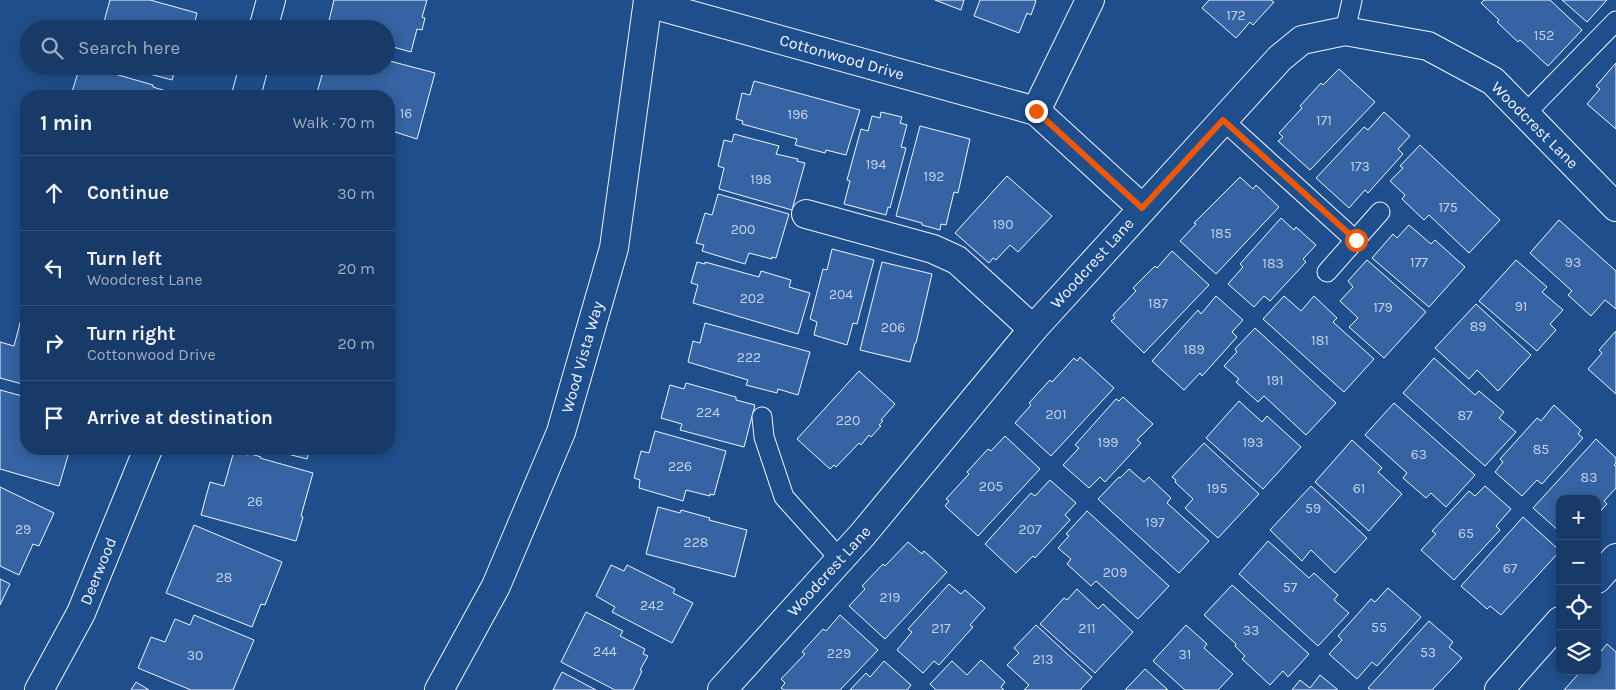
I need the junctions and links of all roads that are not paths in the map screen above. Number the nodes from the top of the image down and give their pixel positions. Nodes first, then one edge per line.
1 (271, 0) edge
2 (1090, 0) edge
3 (1352, 0) edge
4 (648, 2) edge
5 (265, 20) edge
6 (1616, 21) edge
7 (1345, 31) junction
8 (252, 75) edge
9 (248, 90) edge
10 (1036, 111) junction
11 (1525, 114) junction
12 (1223, 120) junction
13 (1616, 207) edge
14 (1142, 208) junction
15 (1380, 212) dead end
16 (806, 214) dead end
17 (1356, 240) junction
18 (1327, 272) dead end
19 (1033, 329) junction
20 (762, 417) dead end
21 (146, 455) edge
22 (1616, 558) edge
23 (840, 559) junction
24 (1601, 575) edge
25 (1556, 625) edge
26 (39, 690) edge
27 (439, 690) edge
28 (722, 690) edge
29 (1498, 690) edge

1 - 5 street
2 - 10 street
3 - 7 lane
4 - 10 street, Cottonwood Drive
4 - 27 street, Wood Vista Way
6 - 11 lane
7 - 11 street, Woodcrest Lane
7 - 12 street, Woodcrest Lane
8 - 9 street
10 - 14 street, Cottonwood Drive
11 - 13 street, Woodcrest Lane
12 - 14 street, Woodcrest Lane
12 - 17 lane
14 - 19 street, Woodcrest Lane
15 - 17 lane
16 - 19 street
17 - 18 lane
19 - 23 street, Woodcrest Lane
20 - 23 lane
21 - 26 street, Deerwood
22 - 24 street
23 - 28 street, Woodcrest Lane
25 - 29 street

